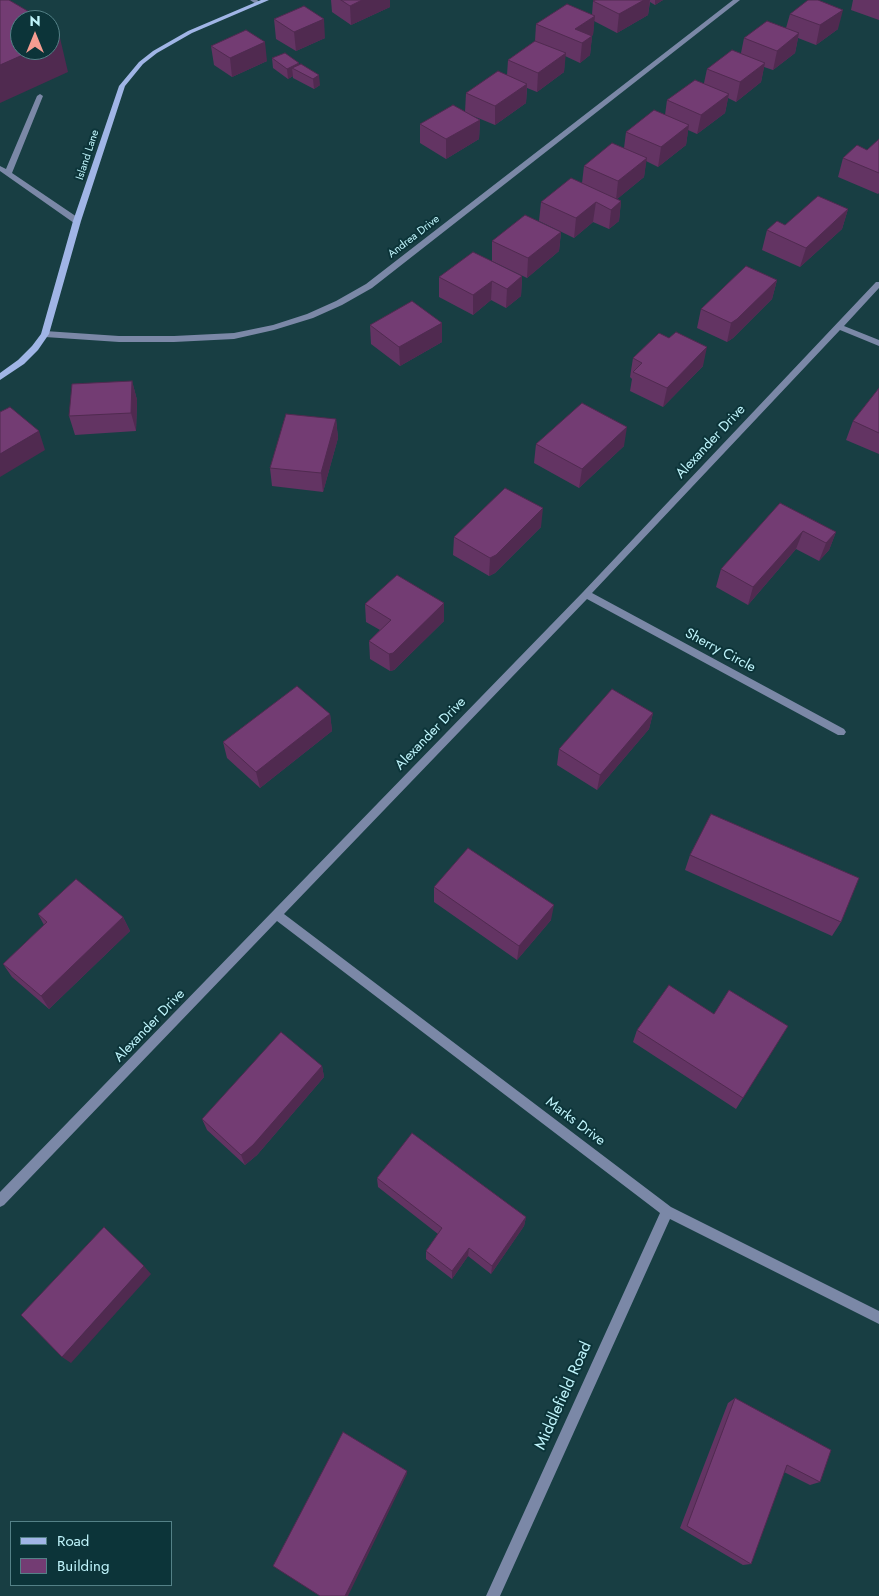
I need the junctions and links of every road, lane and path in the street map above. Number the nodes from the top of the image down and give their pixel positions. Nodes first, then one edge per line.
1 (266, 0) edge
2 (737, 0) edge
3 (256, 2) edge
4 (40, 96) dead end
5 (0, 168) edge
6 (8, 173) junction
7 (78, 221) junction
8 (879, 284) edge
9 (838, 326) junction
10 (45, 334) junction
11 (879, 343) edge
12 (0, 377) edge
13 (586, 594) junction
14 (841, 732) dead end
15 (276, 914) junction
16 (0, 1201) edge
17 (667, 1210) junction
18 (879, 1318) edge
19 (493, 1596) edge

1 - 3 street, Island Lane
2 - 10 street, Andrea Drive
3 - 7 street, Island Lane
4 - 6 street
5 - 6 street
6 - 7 street
7 - 10 street, Island Lane
8 - 9 street, Alexander Drive
9 - 11 street
9 - 13 street, Alexander Drive
10 - 12 street, Island Lane
13 - 14 street, Sherry Circle
13 - 15 street, Alexander Drive
15 - 16 street, Alexander Drive
15 - 17 street, Marks Drive
17 - 18 street, Marks Drive
17 - 19 street, Middlefield Road

